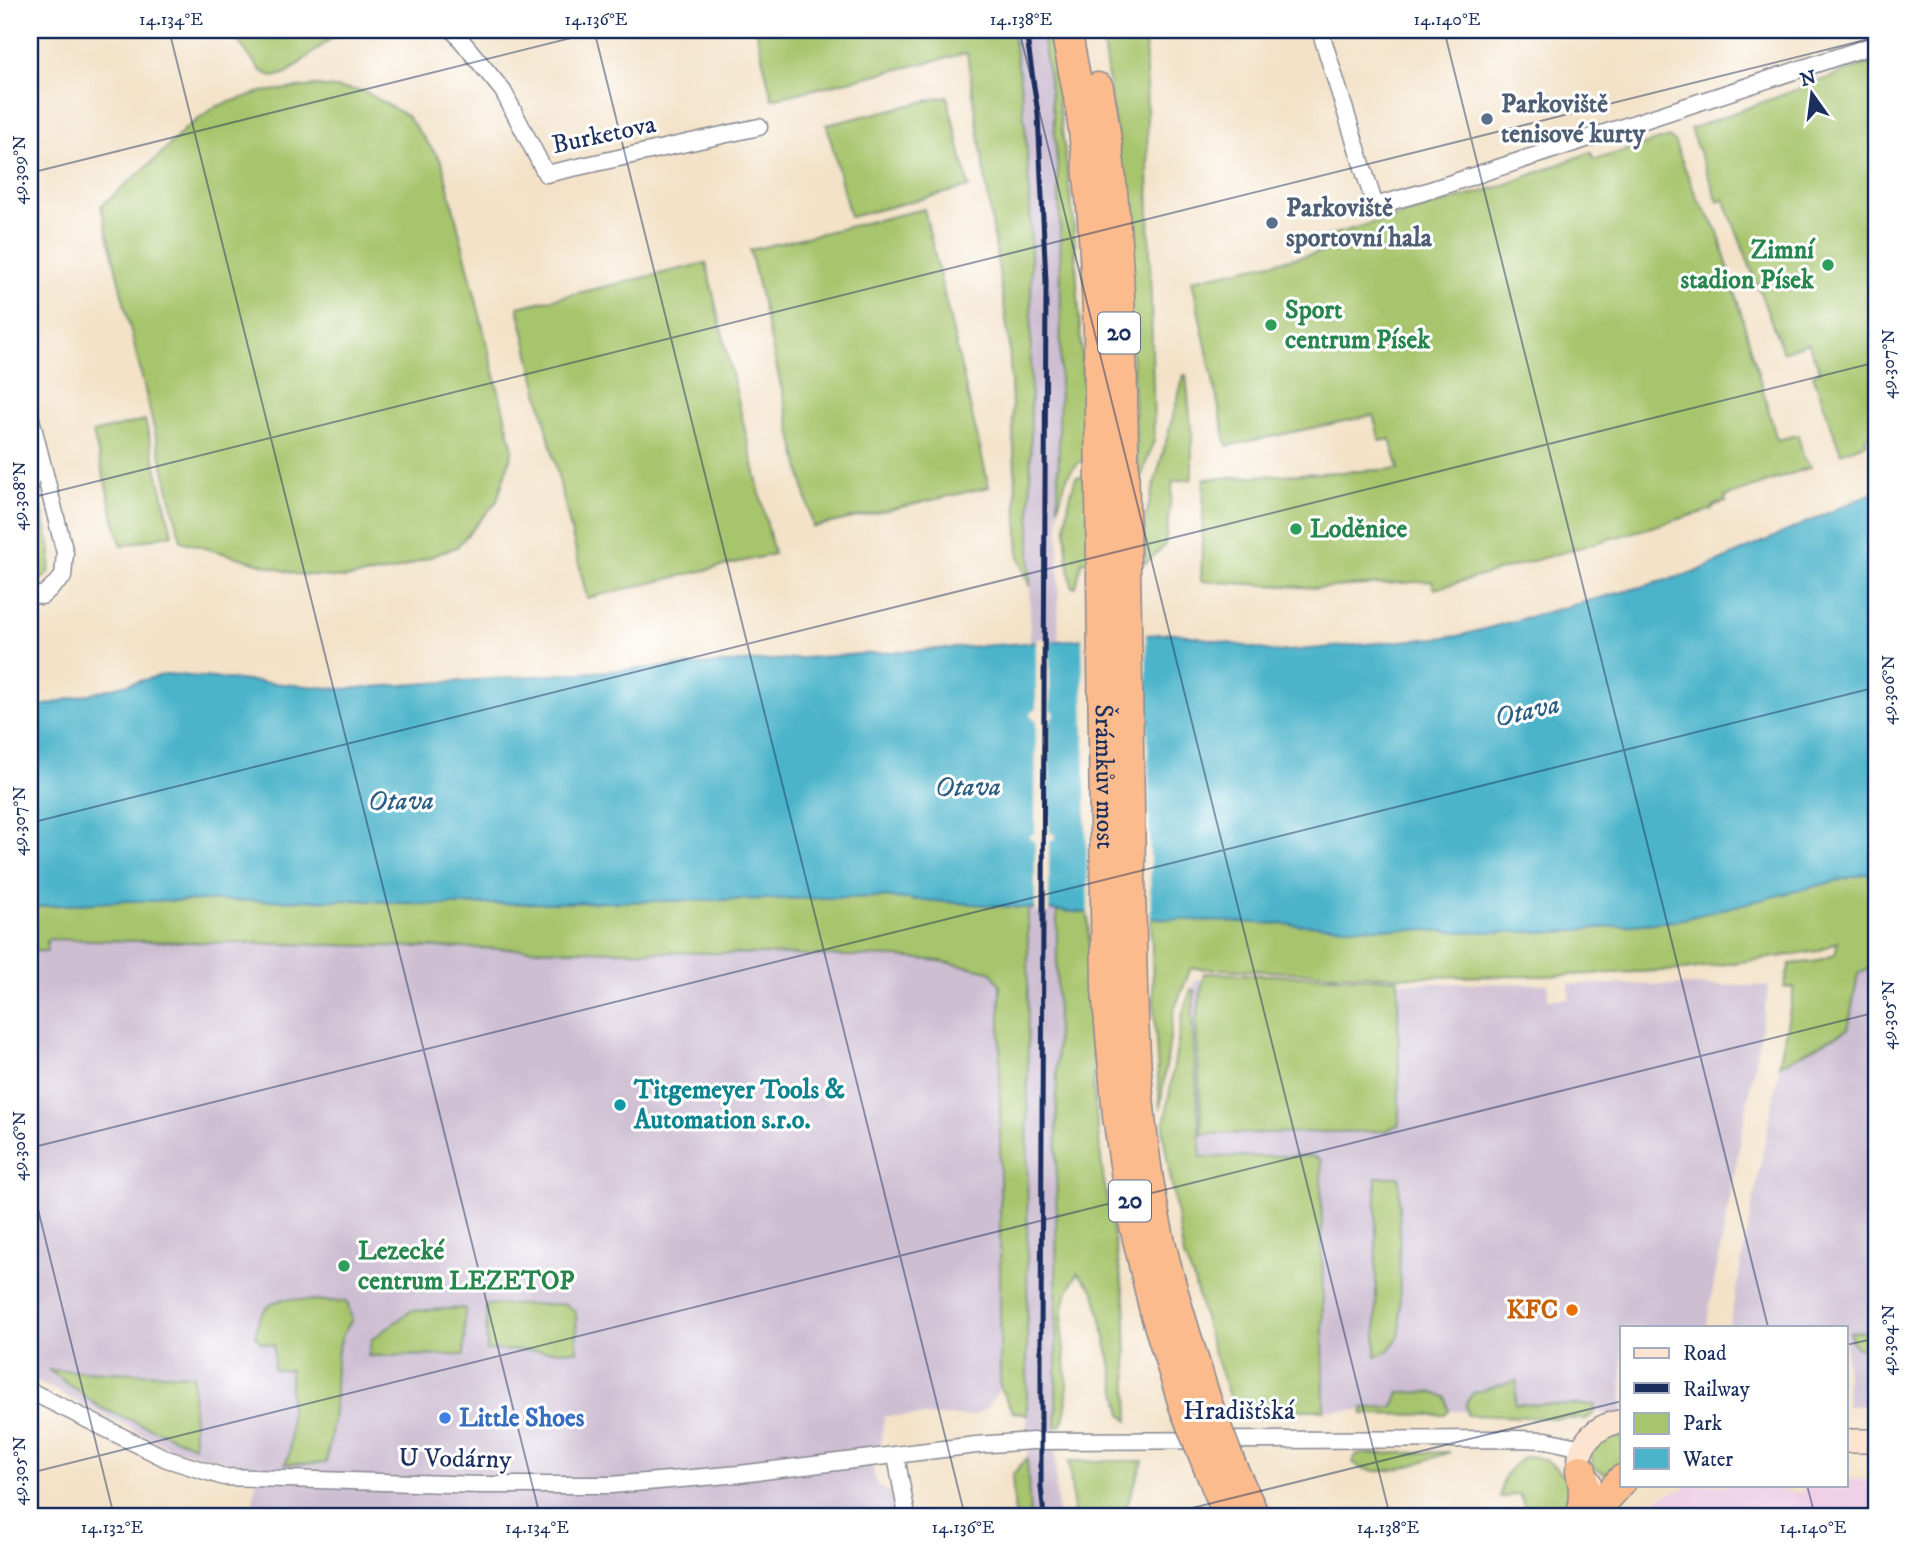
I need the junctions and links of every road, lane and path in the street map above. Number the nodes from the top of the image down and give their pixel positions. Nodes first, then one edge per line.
1 (453, 30) edge
2 (1066, 30) edge
3 (1087, 30) edge
4 (1320, 30) edge
5 (1877, 44) edge
6 (759, 127) dead end
7 (30, 415) edge
8 (36, 439) junction
9 (30, 485) edge
10 (1114, 564) junction
11 (36, 595) edge
12 (30, 1391) edge
13 (1620, 1422) edge
14 (1848, 1441) edge
15 (1877, 1441) edge
16 (896, 1456) junction
17 (1581, 1459) junction
18 (1220, 1468) junction
19 (1620, 1481) edge
20 (1620, 1482) edge
21 (907, 1516) edge
22 (1229, 1516) edge
23 (1254, 1516) edge
24 (1583, 1516) edge
25 (1590, 1516) edge

1 - 6 street, Burketova
2 - 10 highway, 20
3 - 10 highway, 20
4 - 5 street
7 - 8 street
8 - 9 street
8 - 11 street
10 - 18 highway, Šrámkův most / 20, bridge
12 - 16 street, U Vodárny
13 - 17 street
14 - 15 street
16 - 17 street, Hradišťská
16 - 21 street
17 - 19 street, Hradišťská
17 - 24 highway
18 - 22 highway, 20
18 - 23 highway, 20
20 - 25 highway

